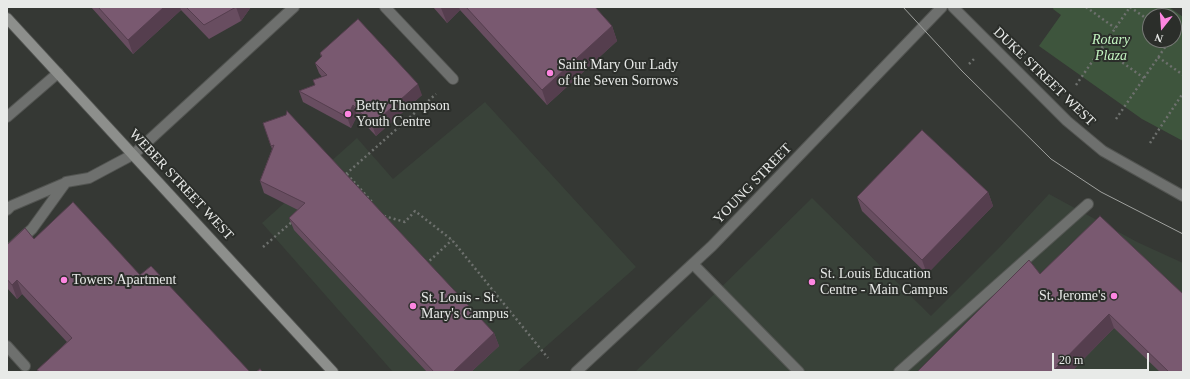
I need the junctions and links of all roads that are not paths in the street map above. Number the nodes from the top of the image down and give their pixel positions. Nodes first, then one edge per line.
1 (294, 7) edge
2 (385, 7) edge
3 (942, 7) edge
4 (953, 7) edge
5 (7, 18) edge
6 (58, 73) junction
7 (453, 79) road end
8 (7, 117) edge
9 (134, 154) junction
10 (66, 182) junction
11 (1183, 196) edge
12 (1088, 204) dead end
13 (7, 210) edge
14 (7, 252) edge
15 (693, 264) junction
16 (7, 346) edge
17 (25, 366) dead end
18 (333, 372) edge
19 (576, 372) edge
20 (799, 372) edge
21 (899, 372) edge

1 - 9 street
2 - 7 street
3 - 15 street, YOUNG STREET
4 - 11 street, DUKE STREET WEST
5 - 6 main road, WEBER STREET WEST
6 - 8 street
6 - 9 main road, WEBER STREET WEST
9 - 10 street
9 - 18 main road, WEBER STREET WEST
10 - 13 street
10 - 14 street
12 - 21 street
15 - 19 street, YOUNG STREET
15 - 20 street
16 - 17 street

